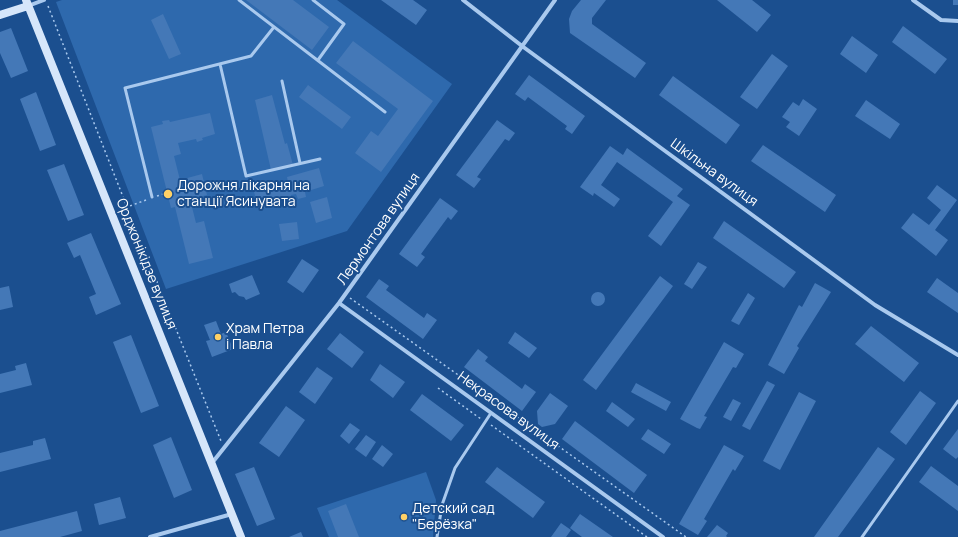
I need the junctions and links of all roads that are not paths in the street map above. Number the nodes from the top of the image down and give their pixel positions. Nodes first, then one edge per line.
1 (44, 0) edge
2 (239, 0) edge
3 (313, 0) edge
4 (463, 0) edge
5 (554, 0) edge
6 (913, 0) edge
7 (27, 3) edge
8 (0, 15) edge
9 (958, 21) edge
10 (274, 27) junction
11 (522, 46) junction
12 (318, 60) junction
13 (220, 64) junction
14 (282, 81) dead end
15 (385, 112) dead end
16 (320, 159) dead end
17 (300, 163) junction
18 (152, 197) road end
19 (339, 303) junction
20 (958, 355) edge
21 (958, 401) edge
22 (491, 413) junction
23 (212, 464) junction
24 (232, 514) junction
25 (150, 537) edge
26 (241, 537) edge
27 (437, 537) edge
28 (663, 537) edge
29 (862, 537) edge

1 - 7 street
2 - 10 lane
3 - 12 lane
4 - 11 street, Шкільна вулиця
5 - 11 street, Лермонтова вулиця
6 - 9 street
7 - 8 main road
7 - 23 main road, Орджонікідзе вулиця
10 - 12 lane
10 - 13 lane
11 - 19 street, Лермонтова вулиця
11 - 20 street, Шкільна вулиця
12 - 15 lane
13 - 17 lane
13 - 18 lane
14 - 17 lane
16 - 17 lane
19 - 22 street, Некрасова вулиця
19 - 23 street, Лермонтова вулиця
21 - 29 lane
22 - 27 lane
22 - 28 street, Некрасова вулиця
23 - 24 main road, Орджонікідзе вулиця
24 - 25 street
24 - 26 main road, Орджонікідзе вулиця

